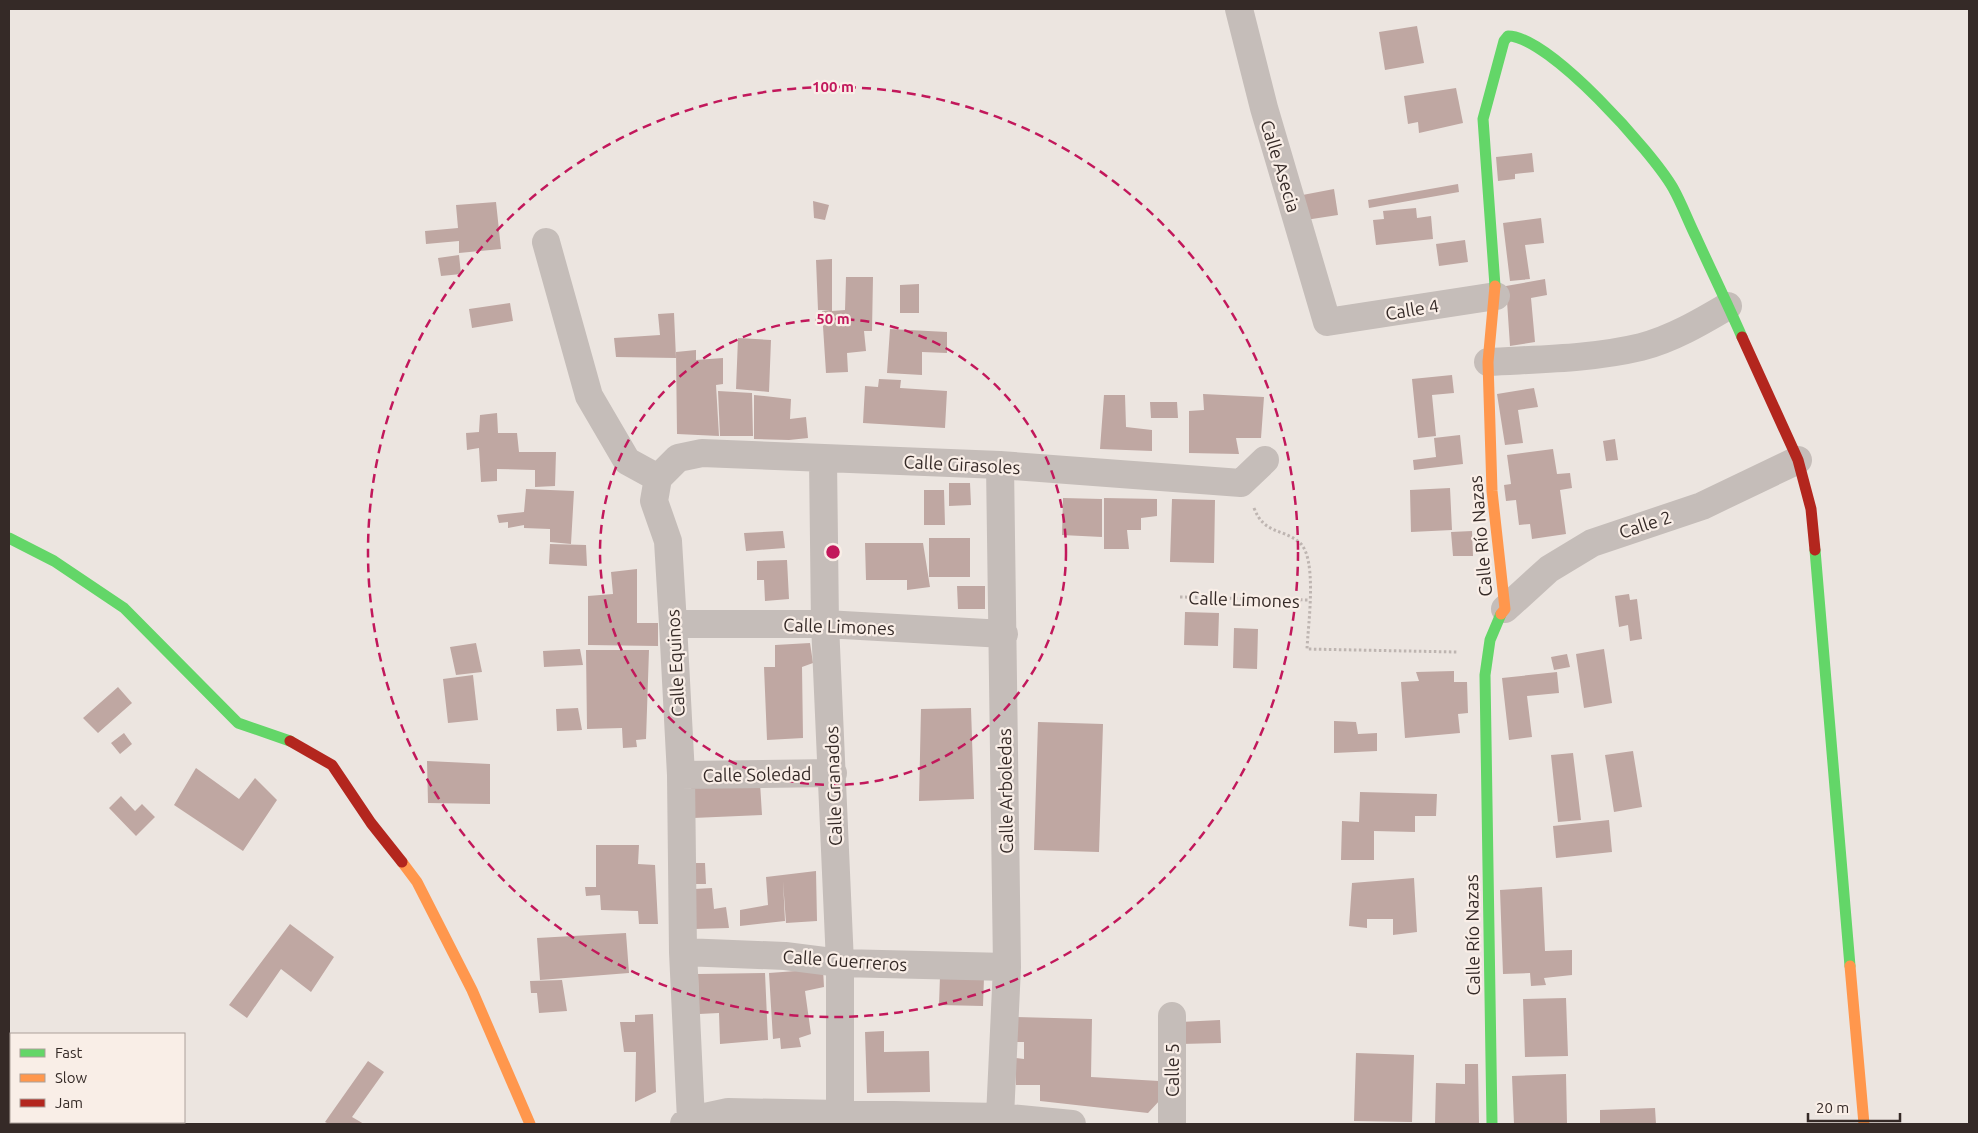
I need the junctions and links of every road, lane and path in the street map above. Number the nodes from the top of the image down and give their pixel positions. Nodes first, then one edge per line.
1 (1239, 9) edge
2 (546, 242) dead end
3 (1496, 296) junction
4 (1728, 306) junction
5 (1327, 322) joint
6 (1488, 362) junction
7 (824, 459) junction
8 (1266, 460) dead end
9 (1798, 460) junction
10 (1000, 465) junction
11 (658, 478) junction
12 (1241, 484) junction
13 (9, 538) edge
14 (1180, 597) dead end
15 (1309, 600) junction
16 (1504, 609) junction
17 (673, 624) junction
18 (825, 624) junction
19 (1004, 634) junction
20 (1487, 653) junction
21 (833, 773) junction
22 (681, 775) junction
23 (683, 952) junction
24 (840, 963) junction
25 (1007, 967) junction
26 (1172, 1016) dead end
27 (840, 1114) junction
28 (1000, 1117) junction
29 (687, 1122) edge
30 (530, 1124) edge
31 (1072, 1124) edge
32 (1172, 1124) edge
33 (1492, 1124) edge
34 (1864, 1124) edge

1 - 5 street, Calle Asecia
2 - 11 street
3 - 4 street, Calle Río Nazas
3 - 5 street, Calle 4
3 - 6 street, Calle Río Nazas
4 - 6 street
4 - 9 street
6 - 16 street, Calle Río Nazas
7 - 10 street, Calle Girasoles
7 - 11 street, Calle Girasoles
7 - 18 street, Calle Granados
8 - 12 street
9 - 16 street, Calle 2
9 - 34 street
10 - 12 street, Calle Girasoles
10 - 19 street, Calle Arboledas
11 - 17 street, Calle Equinos
12 - 15 path
13 - 30 street
14 - 15 path, Calle Limones
15 - 20 path
16 - 20 street, Calle Río Nazas
17 - 18 street, Calle Limones
17 - 22 street, Calle Equinos
18 - 19 street, Calle Limones
18 - 21 street, Calle Granados
19 - 25 street, Calle Arboledas
20 - 33 street, Calle Río Nazas
21 - 22 street, Calle Soledad
21 - 24 street, Calle Granados
22 - 23 street, Calle Equinos
23 - 24 street, Calle Guerreros
23 - 29 street, Calle Equinos
24 - 25 street, Calle Guerreros
24 - 27 street, Calle Granados
25 - 28 street, Calle Arboledas
26 - 32 street, Calle 5
27 - 28 street
27 - 29 street
28 - 31 street

